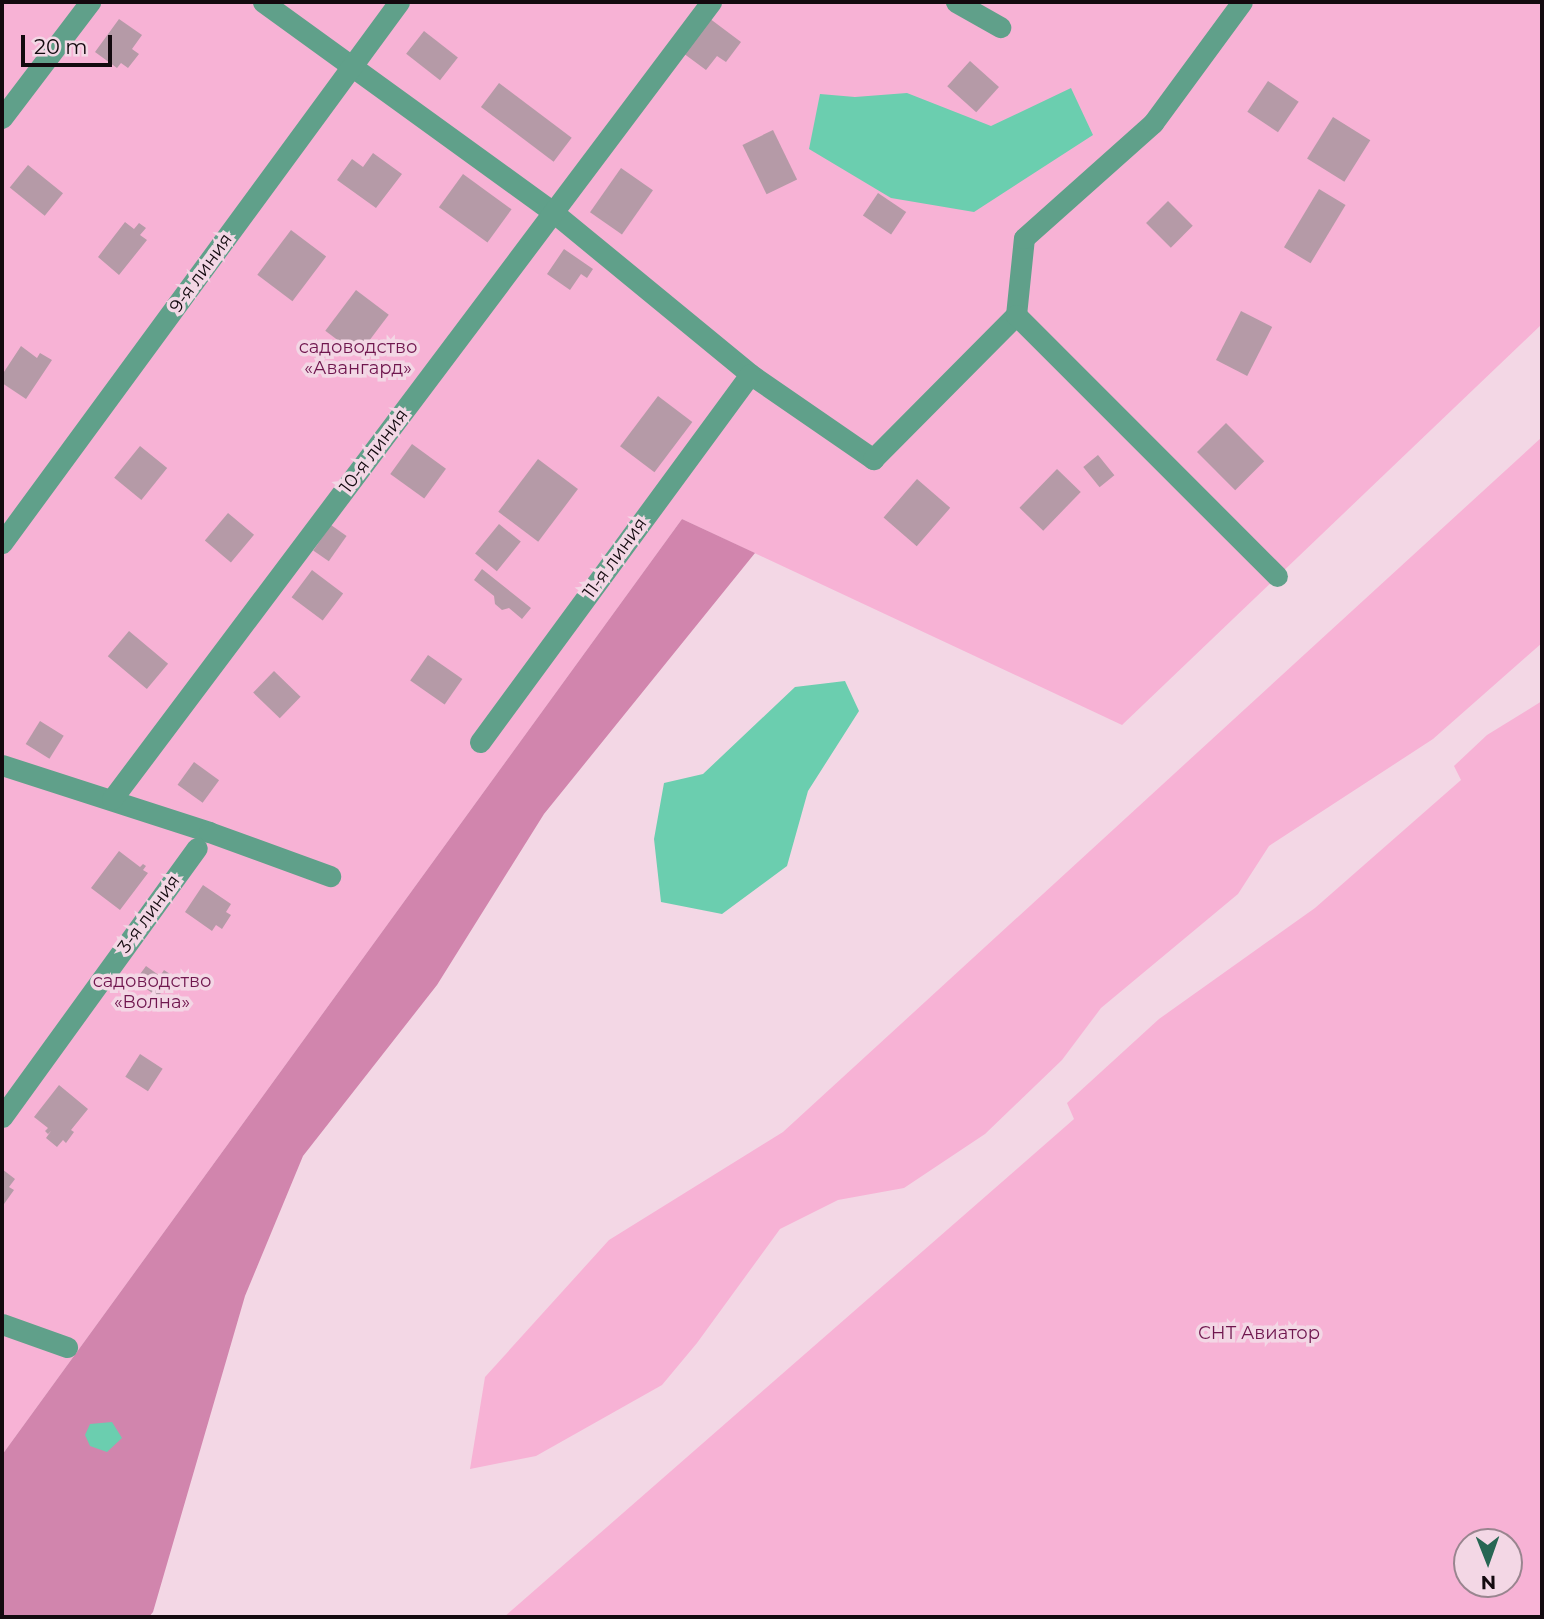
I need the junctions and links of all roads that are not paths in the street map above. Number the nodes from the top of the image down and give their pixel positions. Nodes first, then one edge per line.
1 (90, 2) edge
2 (263, 2) edge
3 (399, 2) edge
4 (711, 2) edge
5 (956, 2) edge
6 (1242, 2) edge
7 (1000, 27) dead end
8 (352, 68) junction
9 (2, 118) edge
10 (553, 212) junction
11 (1016, 316) junction
12 (750, 374) junction
13 (2, 543) edge
14 (1277, 576) dead end
15 (480, 742) dead end
16 (2, 765) edge
17 (112, 799) junction
18 (197, 848) dead end
19 (330, 876) dead end
20 (2, 1117) edge
21 (2, 1324) edge
22 (67, 1347) dead end

1 - 9 street
2 - 8 street
3 - 8 street, 9-я линия
4 - 10 street, 10-я линия
5 - 7 street
6 - 11 street
8 - 10 street
8 - 13 street, 9-я линия
10 - 12 street
10 - 17 street, 10-я линия
11 - 12 street
11 - 14 street
12 - 15 street, 11-я линия
16 - 17 street
17 - 19 street
18 - 20 street, 3-я линия
21 - 22 street

